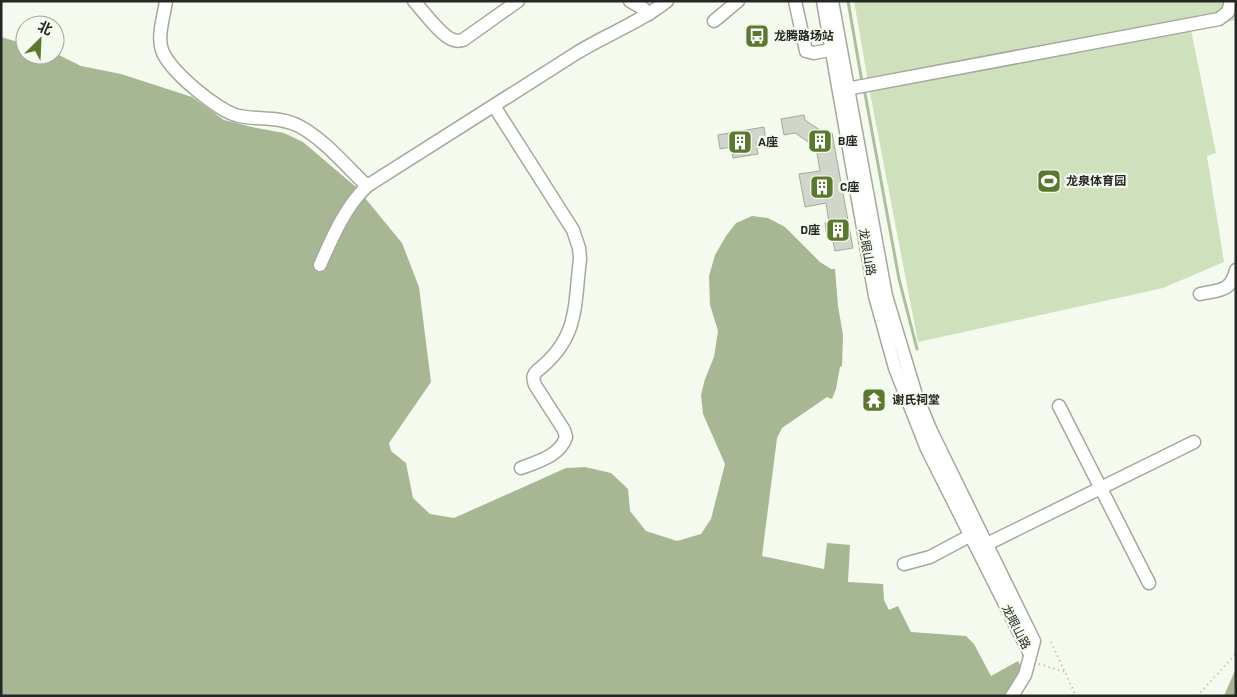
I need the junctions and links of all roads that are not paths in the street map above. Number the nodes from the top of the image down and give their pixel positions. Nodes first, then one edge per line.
1 (166, 1) edge
2 (414, 1) edge
3 (518, 1) edge
4 (630, 1) edge
5 (667, 1) edge
6 (738, 1) edge
7 (795, 1) edge
8 (823, 1) edge
9 (832, 1) edge
10 (1231, 1) edge
11 (649, 14) junction
12 (714, 21) dead end
13 (836, 48) junction
14 (854, 88) junction
15 (494, 106) junction
16 (367, 186) junction
17 (320, 265) dead end
18 (1236, 270) edge
19 (1200, 294) dead end
20 (1059, 406) dead end
21 (1194, 442) dead end
22 (520, 468) dead end
23 (1100, 488) junction
24 (975, 533) junction
25 (982, 547) junction
26 (904, 564) dead end
27 (1149, 583) dead end
28 (1012, 696) edge

1 - 16 street
2 - 3 street
4 - 11 street
5 - 11 street
6 - 12 street
7 - 13 street
8 - 13 street, 龙眼山路
9 - 13 street, 龙眼山路
10 - 14 street
11 - 15 street
13 - 14 street, 龙眼山路
14 - 24 street, 龙眼山路
15 - 16 street
15 - 22 street
16 - 17 street
18 - 19 street
20 - 23 street
21 - 23 street
23 - 25 street
23 - 27 street
24 - 25 street, 龙眼山路
24 - 26 street
25 - 28 street, 龙眼山路

